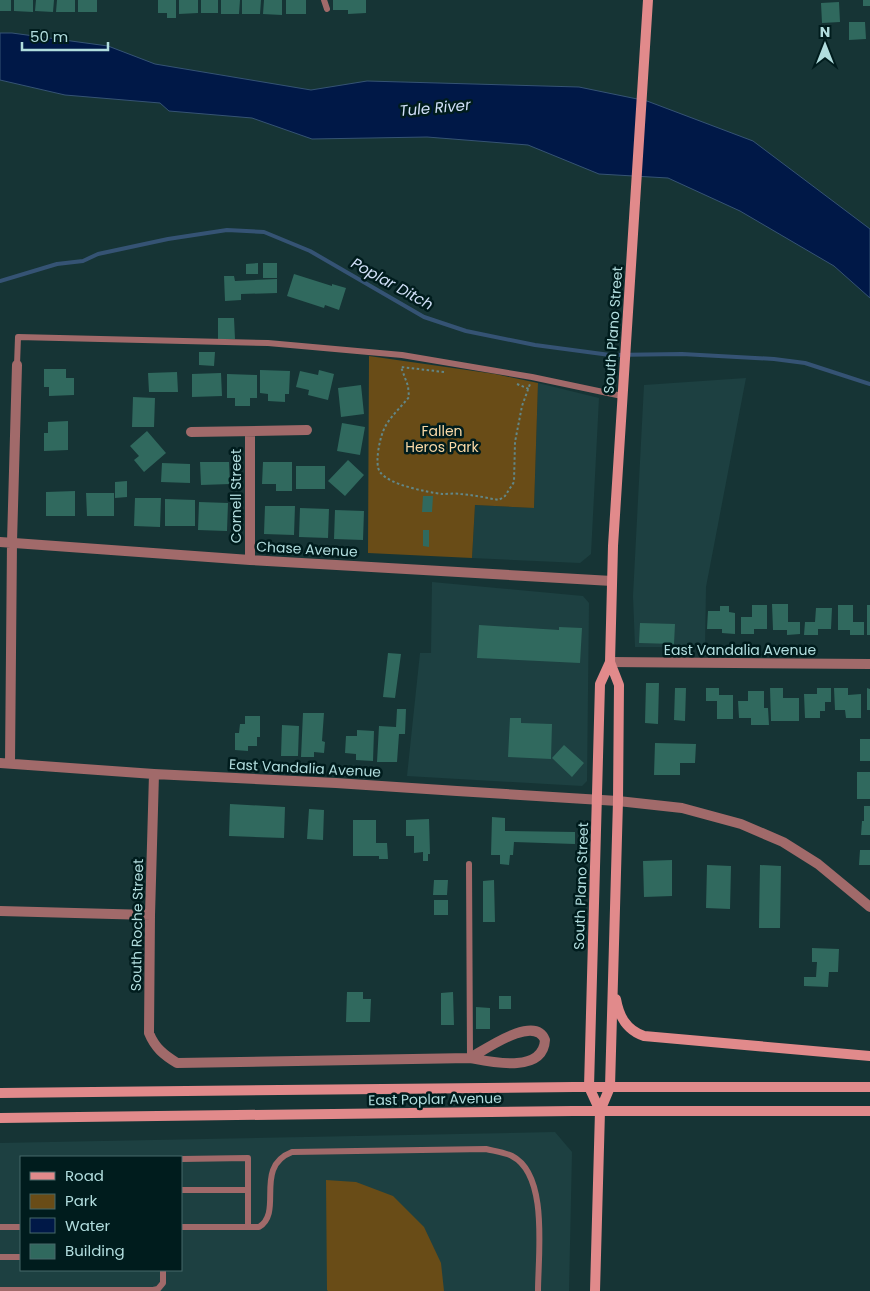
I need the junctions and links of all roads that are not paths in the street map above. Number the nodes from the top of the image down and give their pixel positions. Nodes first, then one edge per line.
1 (324, 0) edge
2 (648, 0) edge
3 (327, 9) dead end
4 (17, 365) joint
5 (622, 396) junction
6 (307, 430) dead end
7 (192, 432) dead end
8 (250, 432) junction
9 (0, 542) edge
10 (12, 542) junction
11 (250, 560) junction
12 (612, 581) junction
13 (610, 662) junction
14 (870, 664) edge
15 (5, 763) edge
16 (154, 774) junction
17 (597, 801) junction
18 (613, 801) junction
19 (469, 864) dead end
20 (870, 907) edge
21 (0, 911) edge
22 (150, 916) junction
23 (613, 978) junction
24 (870, 1056) edge
25 (470, 1058) junction
26 (589, 1087) junction
27 (610, 1087) junction
28 (870, 1087) edge
29 (0, 1093) edge
30 (600, 1111) junction
31 (870, 1111) edge
32 (0, 1118) edge
33 (182, 1158) edge
34 (182, 1190) edge
35 (248, 1190) junction
36 (0, 1227) edge
37 (20, 1227) edge
38 (182, 1227) edge
39 (248, 1227) junction
40 (0, 1257) edge
41 (20, 1257) edge
42 (162, 1271) edge
43 (0, 1290) edge
44 (538, 1291) edge
45 (595, 1291) edge

1 - 3 lane
2 - 5 main road, South Plano Street
4 - 5 lane
4 - 10 street
5 - 12 main road, South Plano Street
6 - 8 street
7 - 8 street
8 - 11 street, Cornell Street
9 - 10 street, Chase Avenue
10 - 11 street, Chase Avenue
10 - 15 street
11 - 12 street, Chase Avenue
12 - 13 main road, South Plano Street
13 - 14 street, East Vandalia Avenue
13 - 17 main road, South Plano Street
13 - 18 main road, South Plano Street
15 - 16 street, East Vandalia Avenue
16 - 17 street, East Vandalia Avenue
16 - 22 street, South Roche Street
17 - 18 street, East Vandalia Avenue
17 - 26 main road, South Plano Street
18 - 20 street, East Vandalia Avenue
18 - 23 main road, South Plano Street
19 - 25 lane
21 - 22 street
22 - 25 street, South Roche Street
23 - 24 main road
23 - 27 main road, South Plano Street
25 - 25 street
26 - 27 main road, East Poplar Avenue
26 - 29 main road, East Poplar Avenue
26 - 30 main road, South Plano Street
27 - 28 main road, East Poplar Avenue
27 - 30 main road, South Plano Street
30 - 31 main road, East Poplar Avenue
30 - 32 main road, East Poplar Avenue
30 - 45 main road, South Plano Street
33 - 35 lane
34 - 35 lane
35 - 39 lane
36 - 37 lane
38 - 39 lane
39 - 44 lane
40 - 41 lane
42 - 43 lane

